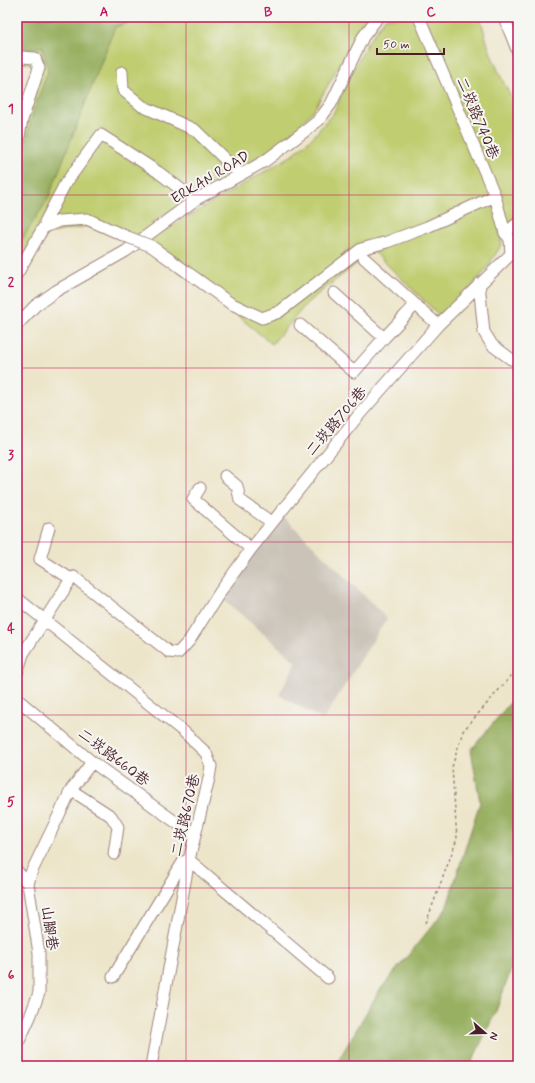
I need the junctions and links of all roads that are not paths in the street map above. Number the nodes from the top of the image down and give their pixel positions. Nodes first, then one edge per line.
1 (378, 17) edge
2 (419, 17) edge
3 (504, 17) edge
4 (518, 52) edge
5 (17, 61) edge
6 (122, 72) dead end
7 (17, 147) edge
8 (241, 175) junction
9 (495, 196) junction
10 (195, 200) junction
11 (45, 222) dead end
12 (518, 223) edge
13 (505, 233) junction
14 (515, 253) edge
15 (364, 258) dead end
16 (17, 274) edge
17 (479, 284) junction
18 (334, 293) dead end
19 (415, 305) junction
20 (17, 325) edge
21 (438, 325) junction
22 (300, 326) dead end
23 (384, 338) junction
24 (511, 359) dead end
25 (225, 476) dead end
26 (200, 488) dead end
27 (271, 522) junction
28 (49, 528) dead end
29 (251, 549) junction
30 (71, 579) junction
31 (17, 598) edge
32 (45, 620) junction
33 (17, 673) edge
34 (17, 699) edge
35 (92, 762) junction
36 (71, 790) junction
37 (195, 836) junction
38 (114, 854) dead end
39 (190, 860) junction
40 (17, 871) edge
41 (28, 884) junction
42 (113, 977) dead end
43 (328, 978) dead end
44 (17, 1042) edge
45 (151, 1066) edge

1 - 8 street, ERKAN ROAD
2 - 9 street, 二崁路740巷
3 - 4 street
5 - 7 street
6 - 8 street
8 - 10 street, ERKAN ROAD
9 - 13 street, 二崁路740巷
9 - 16 street, bridge
10 - 11 street
10 - 20 street, ERKAN ROAD
12 - 13 street
13 - 14 street, 二崁路706巷
14 - 17 street, 二崁路706巷
15 - 19 street
17 - 21 street, 二崁路706巷
17 - 24 street
18 - 23 street
19 - 21 street
19 - 23 street
21 - 27 street, 二崁路706巷
22 - 23 street
25 - 27 street
26 - 29 street
27 - 29 street, 二崁路706巷
28 - 30 street
29 - 30 street, 二崁路706巷
30 - 32 street
31 - 32 street, 二崁路670巷
32 - 33 street
32 - 37 street, 二崁路670巷
34 - 35 street, 二崁路660巷
35 - 36 street, 山腳巷
35 - 37 street, 二崁路660巷
36 - 38 street
36 - 41 street, 山腳巷
37 - 39 street, 二崁路670巷
39 - 42 street
39 - 43 street
39 - 45 street, 二崁路670巷
40 - 41 street
41 - 44 street, 山腳巷

